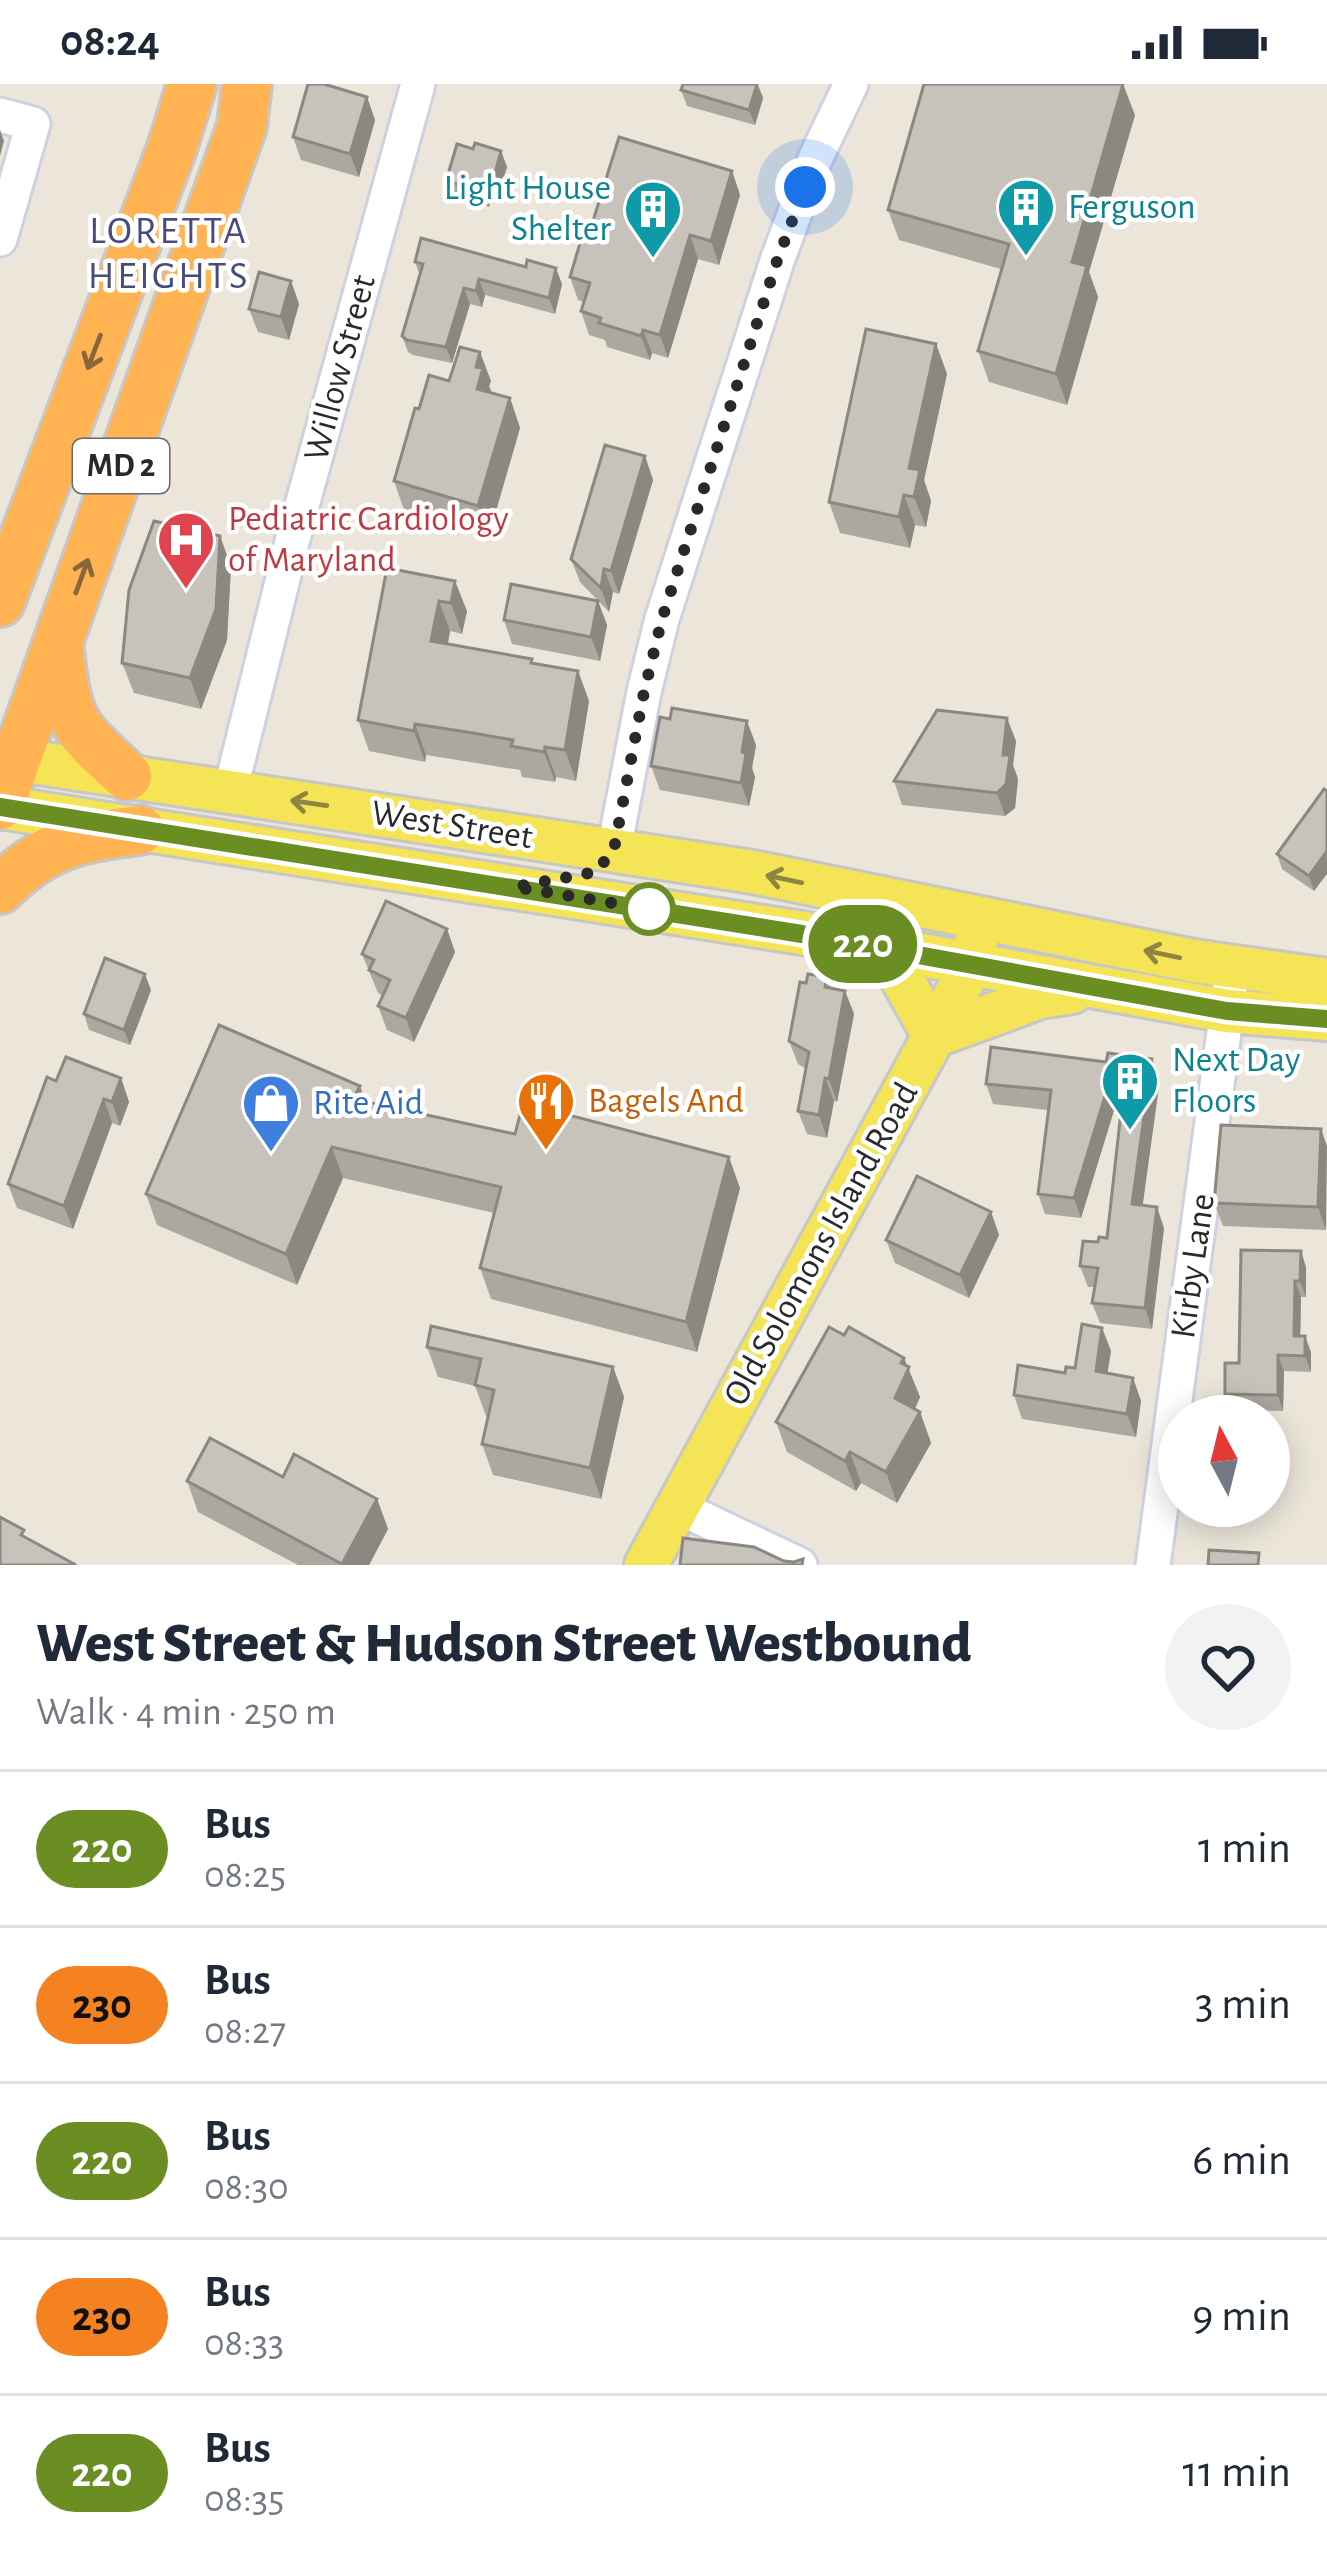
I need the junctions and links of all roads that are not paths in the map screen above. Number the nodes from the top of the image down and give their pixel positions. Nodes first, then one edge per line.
1 (192, 84) edge
2 (418, 84) edge
3 (851, 84) edge
4 (250, 98) edge
5 (0, 115) edge
6 (0, 239) edge
7 (0, 602) edge
8 (58, 642) junction
9 (8, 758) edge
10 (127, 776) junction
11 (230, 792) junction
12 (0, 806) edge
13 (140, 830) junction
14 (614, 849) junction
15 (514, 887) junction
16 (0, 889) edge
17 (982, 917) junction
18 (864, 944) junction
19 (971, 965) junction
20 (1232, 968) junction
21 (1327, 980) edge
22 (1093, 988) junction
23 (1227, 1011) junction
24 (1327, 1019) edge
25 (934, 1036) junction
26 (678, 1507) junction
27 (646, 1565) edge
28 (800, 1565) edge
29 (1153, 1565) edge

1 -> 7 highway, MD 2
2 - 11 street, Willow Street
3 - 14 street
8 -> 4 highway, MD 2
5 - 6 street
8 - 9 highway, MD 2
8 - 10 highway
9 - 10 main road, West Street
9 - 12 highway, MD 2
10 - 11 main road, West Street
14 -> 11 main road, West Street
12 - 13 main road, West Street
13 - 15 main road, West Street
13 - 16 highway
14 - 15 main road
17 -> 14 main road, West Street
15 - 18 main road, West Street
17 - 19 main road, Old Solomons Island Road
20 -> 17 main road, West Street
18 - 19 main road, West Street
18 - 25 main road
19 - 22 main road, West Street
19 - 25 main road, Old Solomons Island Road
20 - 21 main road, West Street
20 - 23 street, Kirby Lane
22 - 23 main road, West Street
22 - 25 main road
23 - 24 main road, West Street
23 - 29 street, Kirby Lane
25 - 26 main road, Old Solomons Island Road
26 - 27 main road, Old Solomons Island Road
26 - 28 street

